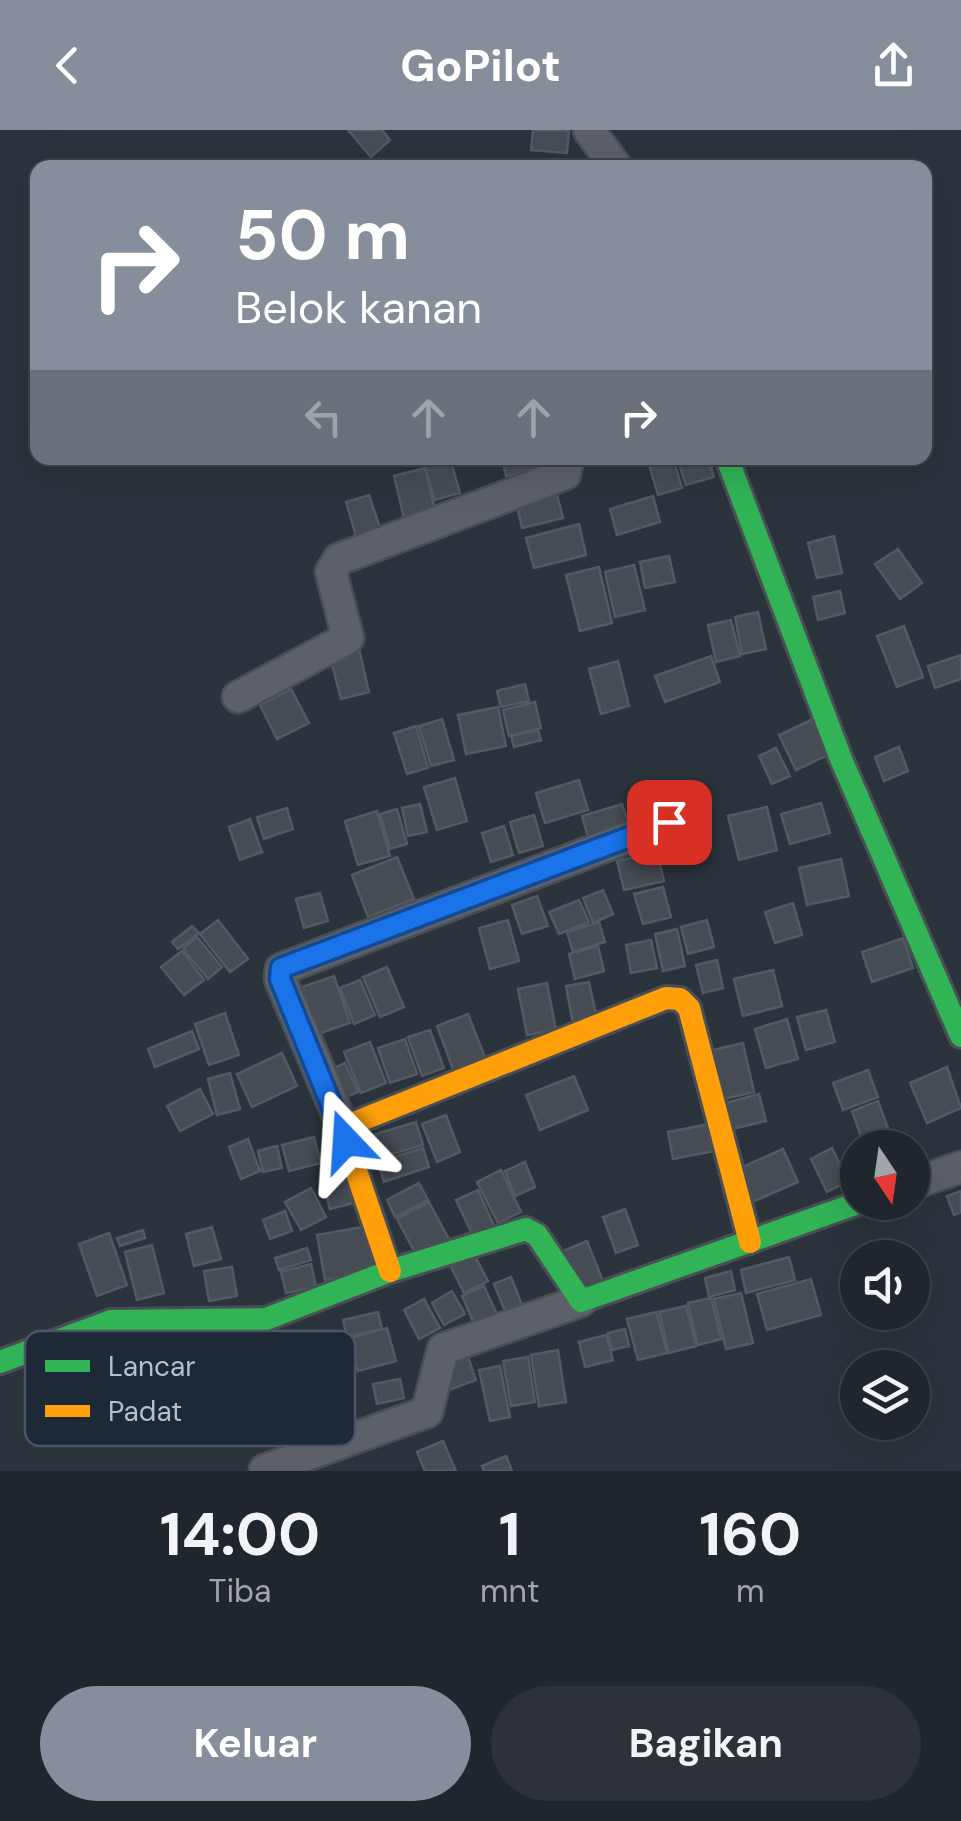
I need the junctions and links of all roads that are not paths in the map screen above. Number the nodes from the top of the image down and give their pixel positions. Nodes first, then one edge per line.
1 (589, 130) edge
2 (611, 160) edge
3 (567, 465) edge
4 (730, 465) edge
5 (238, 697) dead end
6 (669, 822) dead end
7 (961, 1036) edge
8 (346, 1132) junction
9 (961, 1167) edge
10 (930, 1178) edge
11 (840, 1210) edge
12 (750, 1242) junction
13 (390, 1271) junction
14 (581, 1301) junction
15 (87, 1331) edge
16 (25, 1353) edge
17 (0, 1362) edge
18 (355, 1438) edge
19 (332, 1446) edge
20 (265, 1470) edge

1 - 2 street
3 - 5 street
4 - 7 street
6 - 8 street
8 - 12 street
8 - 13 street
9 - 10 street
11 - 12 street
12 - 14 street
13 - 14 street
13 - 15 street
14 - 18 street
16 - 17 street
19 - 20 street

